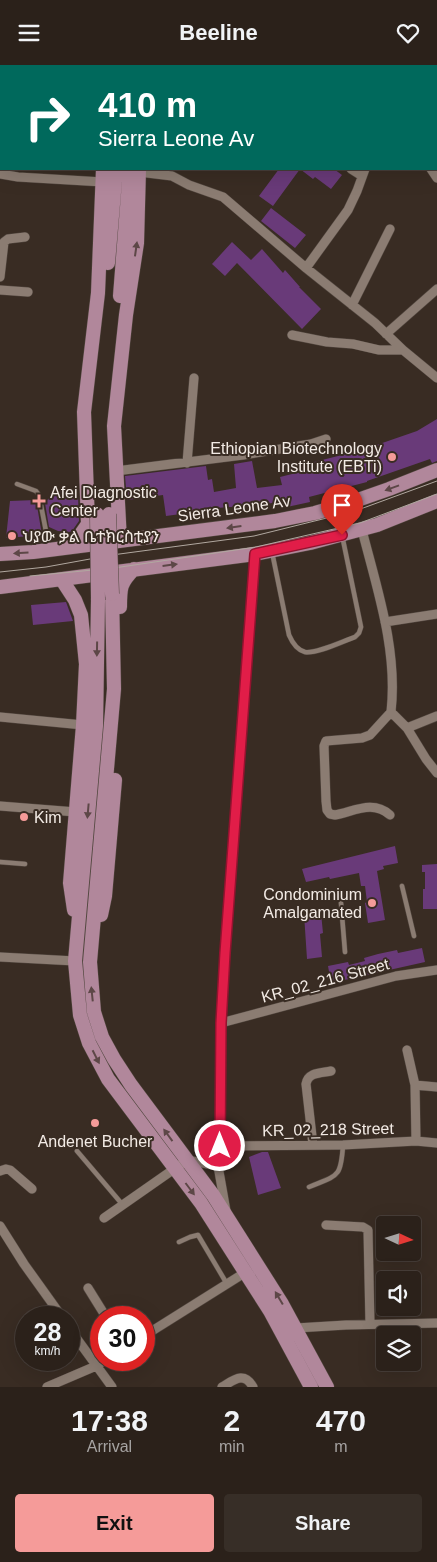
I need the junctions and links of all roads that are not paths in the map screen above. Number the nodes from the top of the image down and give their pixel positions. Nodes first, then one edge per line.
1 (114, 170) edge
2 (136, 170) edge
3 (363, 172) edge
4 (19, 173) edge
5 (0, 174) edge
6 (103, 175) edge
7 (390, 229) dead end
8 (26, 237) dead end
9 (306, 268) junction
10 (0, 277) edge
11 (437, 289) edge
12 (0, 290) edge
13 (28, 291) dead end
14 (352, 305) junction
15 (386, 334) junction
16 (292, 335) dead end
17 (403, 350) junction
18 (194, 378) dead end
19 (437, 378) edge
20 (326, 439) dead end
21 (187, 463) junction
22 (437, 470) edge
23 (116, 471) junction
24 (17, 484) dead end
25 (437, 501) edge
26 (103, 514) junction
27 (362, 530) junction
28 (342, 535) junction
29 (120, 541) junction
30 (72, 547) junction
31 (50, 550) junction
32 (272, 551) junction
33 (0, 554) edge
34 (255, 554) junction
35 (134, 569) junction
36 (62, 580) junction
37 (0, 587) edge
38 (437, 615) edge
39 (385, 622) junction
40 (391, 711) junction
41 (437, 716) edge
42 (0, 717) edge
43 (83, 725) junction
44 (407, 728) junction
45 (437, 773) edge
46 (0, 806) edge
47 (76, 812) junction
48 (390, 815) dead end
49 (0, 862) edge
50 (25, 864) dead end
51 (402, 886) dead end
52 (341, 903) dead end
53 (78, 920) junction
54 (92, 934) junction
55 (414, 936) dead end
56 (345, 952) dead end
57 (0, 957) edge
58 (75, 961) junction
59 (437, 970) edge
60 (221, 1023) junction
61 (407, 1050) dead end
62 (331, 1071) dead end
63 (415, 1085) junction
64 (437, 1087) edge
65 (416, 1141) junction
66 (437, 1143) edge
67 (313, 1145) junction
68 (343, 1145) junction
69 (220, 1146) junction
70 (77, 1151) dead end
71 (187, 1160) junction
72 (218, 1165) junction
73 (175, 1168) junction
74 (0, 1171) edge
75 (309, 1187) dead end
76 (32, 1189) dead end
77 (122, 1204) junction
78 (227, 1217) junction
79 (104, 1218) dead end
80 (326, 1225) dead end
81 (0, 1226) edge
82 (179, 1242) dead end
83 (246, 1272) junction
84 (227, 1284) junction
85 (88, 1288) dead end
86 (54, 1306) edge
87 (99, 1306) edge
88 (437, 1323) edge
89 (370, 1324) junction
90 (296, 1328) junction
91 (155, 1329) edge
92 (80, 1343) edge
93 (90, 1358) edge
94 (90, 1369) edge
95 (100, 1371) edge
96 (47, 1387) edge
97 (112, 1387) edge
98 (222, 1387) edge
99 (253, 1387) edge
100 (311, 1387) edge
101 (327, 1387) edge

1 - 26 main road
2 - 9 street
23 -> 2 main road
2 - 26 main road
3 - 9 street
4 - 5 street
4 - 6 street
6 - 30 main road
7 - 14 street
8 - 10 street
9 - 14 street
11 - 15 street
12 - 13 street
14 - 15 street
15 - 17 street
16 - 17 street
17 - 19 street
18 - 21 street
20 - 21 street
21 - 23 street
22 -> 29 main road, Sierra Leone Av
23 - 29 main road
24 - 31 lane
25 - 27 main road
26 -> 53 main road, bridge
26 - 54 main road, bridge
27 - 28 main road
27 - 39 street
28 - 32 main road
28 - 32 lane
29 - 30 main road, Sierra Leone Av
30 - 31 main road, Sierra Leone Av
31 -> 33 main road, Sierra Leone Av
32 - 34 main road
35 -> 34 main road
34 - 60 street
35 - 36 main road
35 - 54 main road
36 - 37 main road
36 - 43 main road
38 - 39 street
39 - 40 street
40 - 44 street
40 - 48 street
41 - 44 street
42 - 43 street
43 - 47 main road
44 - 45 street
46 - 47 street
47 - 53 main road
49 - 50 lane
51 - 55 lane
52 - 56 lane
53 - 58 main road
71 -> 54 main road
57 - 58 street
58 -> 73 main road
59 - 60 street, KR_02_216 Street
60 - 69 street
61 - 63 street
62 - 67 street
63 - 64 street
63 - 65 street
65 - 66 street, KR_02_218 Street
65 - 68 street, KR_02_218 Street
67 - 68 street, KR_02_218 Street
67 - 69 street, KR_02_218 Street
68 - 75 lane
69 - 72 street
70 - 77 lane
71 - 72 street
71 - 73 street
71 - 78 main road
72 - 78 street
73 - 77 street
73 -> 83 main road
74 - 76 street
77 - 79 street
90 -> 78 main road
80 - 89 street
81 - 86 street
82 - 84 lane
83 - 84 street
83 - 100 main road
84 - 91 street
85 - 87 street
88 - 89 street
89 - 90 street
90 - 101 main road
92 - 93 street
94 - 96 street
95 - 97 street
98 - 99 street

